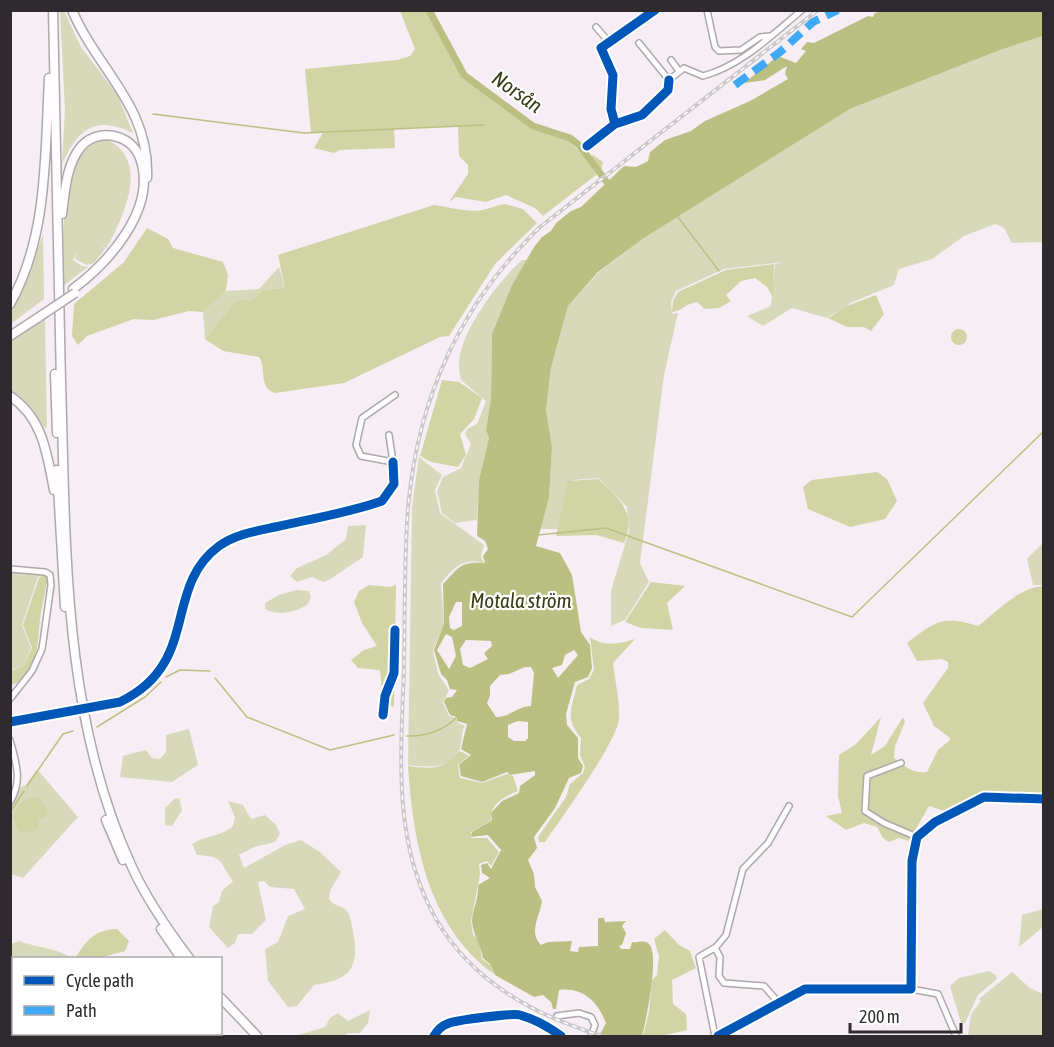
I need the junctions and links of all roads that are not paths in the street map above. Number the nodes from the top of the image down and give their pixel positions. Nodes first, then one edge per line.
1 (48, 10) edge
2 (54, 10) edge
3 (72, 10) edge
4 (655, 10) edge
5 (707, 10) edge
6 (802, 10) edge
7 (596, 27) dead end
8 (770, 36) junction
9 (607, 42) junction
10 (639, 43) dead end
11 (671, 60) dead end
12 (679, 71) junction
13 (49, 78) junction
14 (669, 80) junction
15 (615, 124) junction
16 (587, 146) dead end
17 (58, 247) junction
18 (74, 291) junction
19 (10, 304) edge
20 (38, 315) junction
21 (10, 330) edge
22 (10, 336) edge
23 (394, 395) dead end
24 (10, 396) edge
25 (389, 435) dead end
26 (393, 462) junction
27 (59, 520) junction
28 (10, 569) edge
29 (395, 630) dead end
30 (10, 699) edge
31 (88, 708) dead end
32 (75, 711) dead end
33 (383, 715) dead end
34 (10, 722) edge
35 (10, 740) edge
36 (902, 763) dead end
37 (1044, 799) edge
38 (10, 802) edge
39 (789, 806) dead end
40 (917, 837) junction
41 (715, 948) junction
42 (181, 957) edge
43 (188, 957) edge
44 (911, 987) junction
45 (222, 1000) edge
46 (778, 1002) junction
47 (222, 1008) edge
48 (557, 1016) dead end
49 (249, 1036) edge
50 (257, 1036) edge
51 (434, 1036) edge
52 (561, 1036) edge
53 (591, 1036) edge
54 (717, 1036) edge
55 (956, 1036) edge

1 - 13 highway
2 - 17 highway
3 - 18 highway
4 - 9 street
5 - 8 street
6 - 8 street
7 - 9 street
8 - 12 street
9 - 15 street
10 - 14 street
11 - 12 street
12 - 14 street
13 - 19 highway
13 - 27 highway
14 - 15 street
15 - 16 street
17 - 18 highway
17 - 43 highway
18 - 20 highway, bridge
20 - 21 highway
20 - 22 highway
23 - 26 street
24 - 27 highway
25 - 26 street
26 - 31 street
27 - 42 highway
28 - 30 street
29 - 33 street
32 - 34 street
35 - 38 street
36 - 40 street
37 - 40 street
39 - 41 street
40 - 44 street
41 - 46 street
41 - 54 street
44 - 46 street
44 - 55 street
45 - 50 highway
46 - 54 street
47 - 49 highway
48 - 53 street
51 - 52 street

